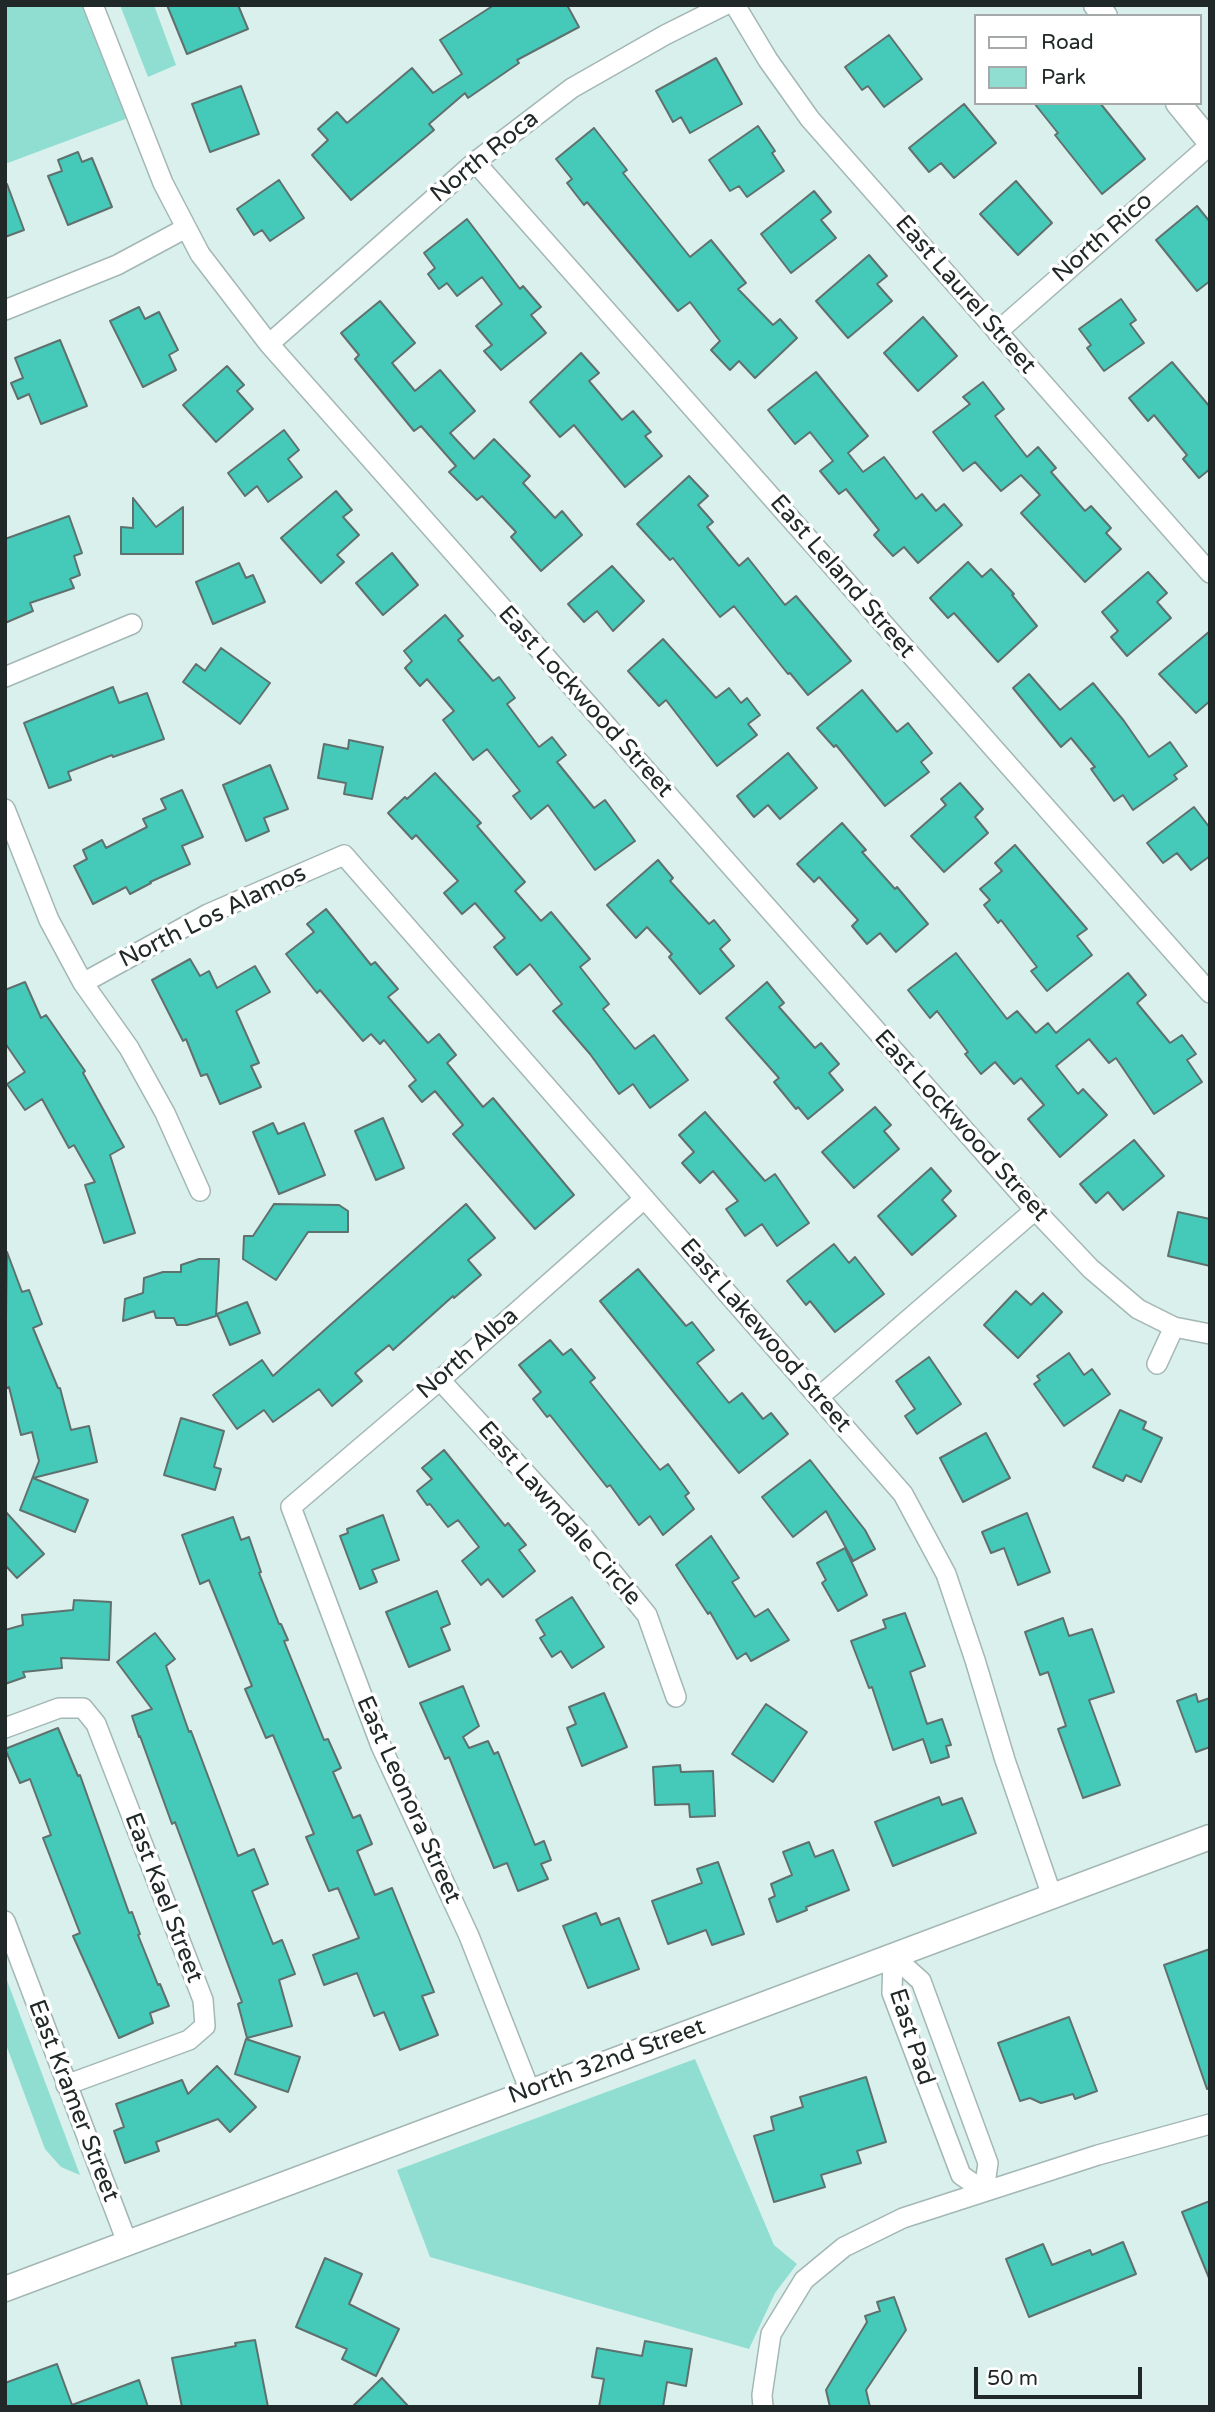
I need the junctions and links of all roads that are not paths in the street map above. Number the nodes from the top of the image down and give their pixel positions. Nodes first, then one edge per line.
1 (93, 5) edge
2 (725, 5) edge
3 (735, 5) edge
4 (1180, 105) edge
5 (1210, 144) edge
6 (475, 162) junction
7 (186, 228) junction
8 (5, 310) edge
9 (997, 332) junction
10 (269, 344) junction
11 (1210, 573) edge
12 (132, 624) dead end
13 (5, 677) edge
14 (5, 809) edge
15 (344, 855) joint
16 (83, 983) junction
17 (1210, 993) edge
18 (200, 1191) dead end
19 (644, 1199) junction
20 (1035, 1210) junction
21 (1174, 1327) junction
22 (1210, 1334) edge
23 (1157, 1364) dead end
24 (440, 1380) junction
25 (819, 1397) junction
26 (291, 1507) joint
27 (676, 1697) dead end
28 (5, 1728) edge
29 (1210, 1837) edge
30 (1052, 1896) junction
31 (6, 1927) edge
32 (894, 1956) junction
33 (66, 2085) junction
34 (530, 2091) junction
35 (1210, 2124) edge
36 (984, 2191) junction
37 (127, 2242) junction
38 (5, 2289) edge
39 (763, 2407) edge

1 - 7 street, East Lockwood Street
2 - 6 street, North Roca
3 - 9 street, East Laurel Street
4 - 5 street
5 - 9 street, North Rico
6 - 10 street, North Roca
6 - 17 street, East Leland Street
7 - 8 street
7 - 10 street, East Lockwood Street
9 - 11 street, East Laurel Street
10 - 20 street, East Lockwood Street
12 - 13 street
14 - 16 street
15 - 16 street, North Los Alamos
15 - 19 street, East Lakewood Street
16 - 18 street
19 - 24 street, North Alba
19 - 25 street, East Lakewood Street
20 - 21 street, East Lockwood Street
20 - 25 street
21 - 22 street, East Lockwood Street
21 - 23 street
24 - 26 street, North Alba
24 - 27 street, East Lawndale Circle
25 - 30 street, East Lakewood Street
26 - 34 street, East Leonora Street
28 - 33 street, East Kael Street
29 - 30 street, North 32nd Street
30 - 32 street, North 32nd Street
31 - 33 street, East Kramer Street
32 - 34 street, North 32nd Street
32 - 36 street, East Pad
32 - 36 street, East Pad
33 - 37 street, East Kramer Street
34 - 37 street, North 32nd Street
35 - 36 street
36 - 39 street
37 - 38 street, North 32nd Street

